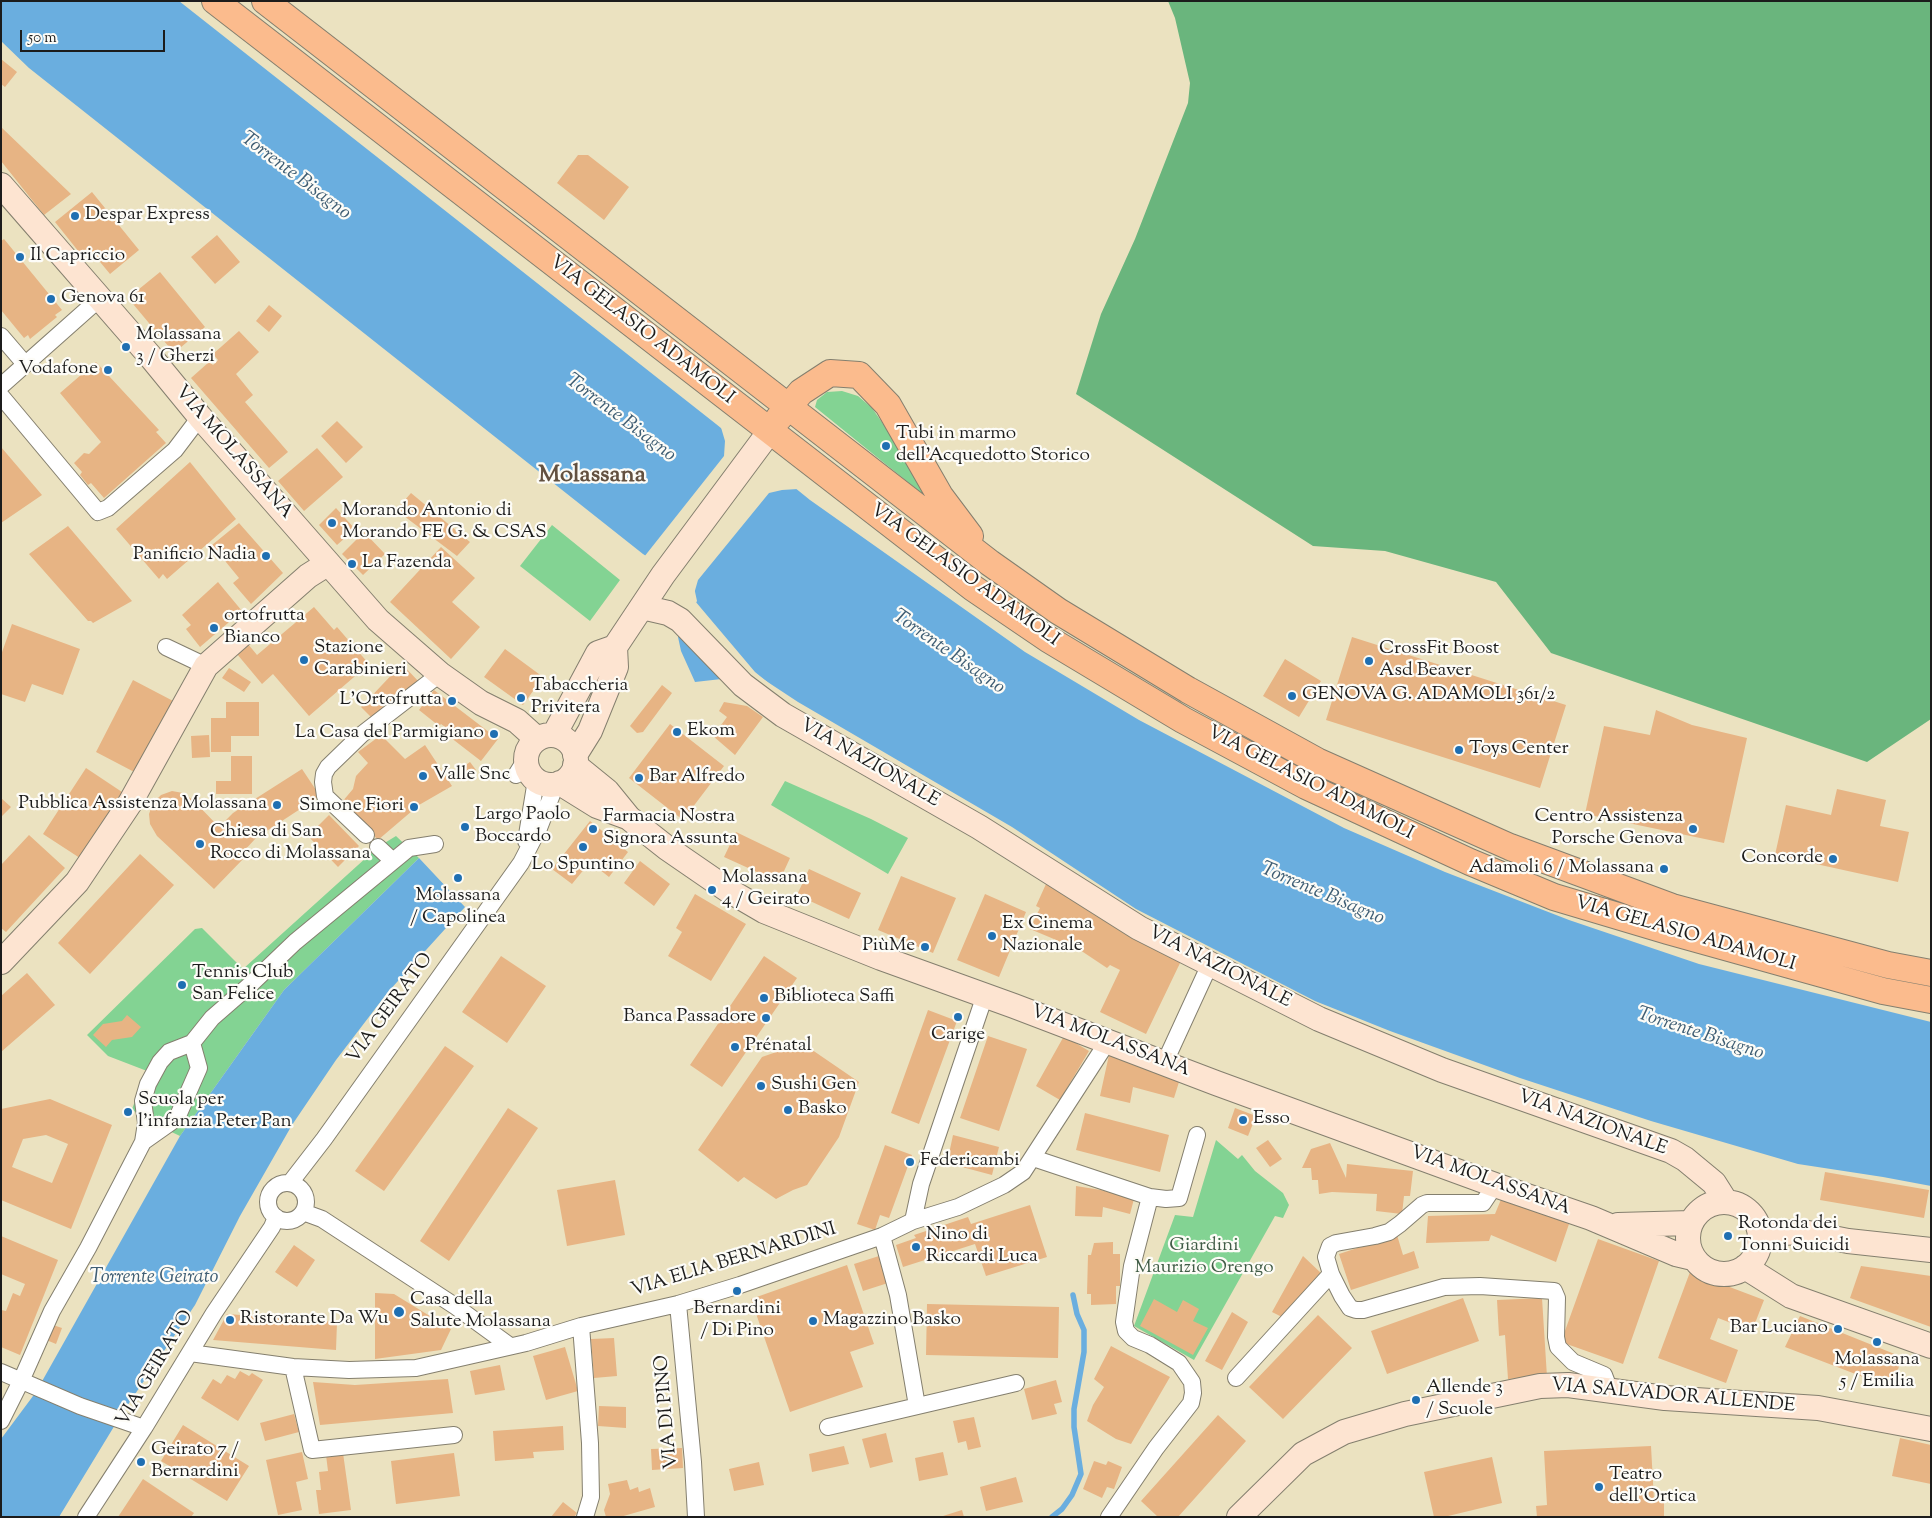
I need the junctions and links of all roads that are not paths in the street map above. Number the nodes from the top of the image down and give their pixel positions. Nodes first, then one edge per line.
1 (215, 1) edge
2 (265, 1) edge
3 (2, 187) edge
4 (99, 299) junction
5 (1, 336) edge
6 (25, 364) junction
7 (1, 386) edge
8 (1, 396) edge
9 (788, 406) junction
10 (200, 417) junction
11 (763, 440) junction
12 (990, 563) junction
13 (327, 564) junction
14 (659, 580) junction
15 (642, 606) junction
16 (166, 646) dead end
17 (206, 666) junction
18 (440, 674) junction
19 (783, 715) junction
20 (546, 762) junction
21 (366, 835) dead end
22 (435, 844) dead end
23 (378, 847) dead end
24 (393, 862) junction
25 (1, 962) edge
26 (1210, 964) junction
27 (1931, 973) edge
28 (985, 995) junction
29 (1931, 1000) edge
30 (1108, 1041) junction
31 (192, 1043) junction
32 (1165, 1062) junction
33 (1197, 1135) dead end
34 (143, 1142) junction
35 (1032, 1158) junction
36 (1685, 1159) junction
37 (290, 1183) junction
38 (1495, 1185) junction
39 (1150, 1197) junction
40 (1726, 1202) junction
41 (303, 1212) junction
42 (1697, 1216) junction
43 (276, 1217) junction
44 (913, 1221) junction
45 (1612, 1225) junction
46 (1760, 1234) junction
47 (882, 1236) junction
48 (1931, 1250) edge
49 (1693, 1258) junction
50 (1745, 1268) junction
51 (1331, 1274) junction
52 (678, 1304) junction
53 (582, 1326) junction
54 (510, 1346) junction
55 (1931, 1346) edge
56 (190, 1353) junction
57 (294, 1367) junction
58 (1, 1372) edge
59 (1236, 1378) dead end
60 (21, 1381) junction
61 (1016, 1384) dead end
62 (1606, 1391) junction
63 (917, 1406) junction
64 (1, 1421) edge
65 (828, 1427) dead end
66 (144, 1428) junction
67 (1931, 1429) edge
68 (454, 1435) dead end
69 (86, 1517) edge
70 (585, 1517) edge
71 (696, 1517) edge
72 (1109, 1517) edge
73 (1239, 1517) edge

1 - 11 main road, VIA GELASIO ADAMOLI
2 - 9 main road, VIA GELASIO ADAMOLI
3 - 4 main road, VIA MOLASSANA
4 - 6 street
4 - 10 main road, VIA MOLASSANA
5 - 6 street
6 - 7 street
8 - 10 street
9 - 11 main road
9 - 12 main road, VIA GELASIO ADAMOLI
9 - 12 main road
10 - 13 main road, VIA MOLASSANA
11 - 14 main road
11 - 29 main road, VIA GELASIO ADAMOLI
12 - 27 main road, VIA GELASIO ADAMOLI
13 - 17 main road
13 - 18 main road, VIA MOLASSANA
14 - 15 main road
14 - 19 main road, VIA NAZIONALE
15 - 19 main road, VIA NAZIONALE
15 - 20 main road
16 - 17 street
17 - 25 main road
18 - 20 main road, VIA MOLASSANA
18 - 21 street
19 - 26 main road, VIA NAZIONALE
20 - 28 main road, VIA MOLASSANA
20 - 37 street, VIA GEIRATO
22 - 24 street
23 - 24 street
24 - 31 street
26 - 32 street
26 - 36 main road, VIA NAZIONALE
28 - 30 main road, VIA MOLASSANA
28 - 44 street
30 - 32 main road, VIA MOLASSANA
30 - 35 street, VIA ELIA BERNARDINI
31 - 34 street
31 - 34 street
32 - 38 main road, VIA MOLASSANA
33 - 39 street
34 - 60 street
35 - 39 street
35 - 44 street, VIA ELIA BERNARDINI
36 - 40 main road, VIA NAZIONALE
36 - 42 main road, VIA NAZIONALE
37 - 41 street
37 - 43 street, VIA GEIRATO
38 - 45 main road, VIA MOLASSANA
38 - 51 street
39 - 72 street
40 - 42 main road
40 - 46 main road
41 - 43 street
41 - 54 street
42 - 45 main road, VIA MOLASSANA
42 - 49 main road
43 - 56 street, VIA GEIRATO
44 - 47 street, VIA ELIA BERNARDINI
45 - 49 main road, VIA MOLASSANA
46 - 48 main road
46 - 50 main road
47 - 52 street, VIA ELIA BERNARDINI
47 - 63 street
49 - 50 main road
50 - 55 main road
51 - 59 street
51 - 62 street
52 - 53 street, VIA ELIA BERNARDINI
52 - 71 street, VIA DI PINO
53 - 54 street, VIA ELIA BERNARDINI
53 - 70 street
54 - 57 street, VIA ELIA BERNARDINI
56 - 57 street, VIA ELIA BERNARDINI
56 - 66 street, VIA GEIRATO
57 - 68 street
58 - 60 street
60 - 64 street
60 - 66 street
61 - 63 street
62 - 67 main road, VIA SALVADOR ALLENDE
62 - 73 main road, VIA SALVADOR ALLENDE
63 - 65 street
66 - 69 street, VIA GEIRATO

